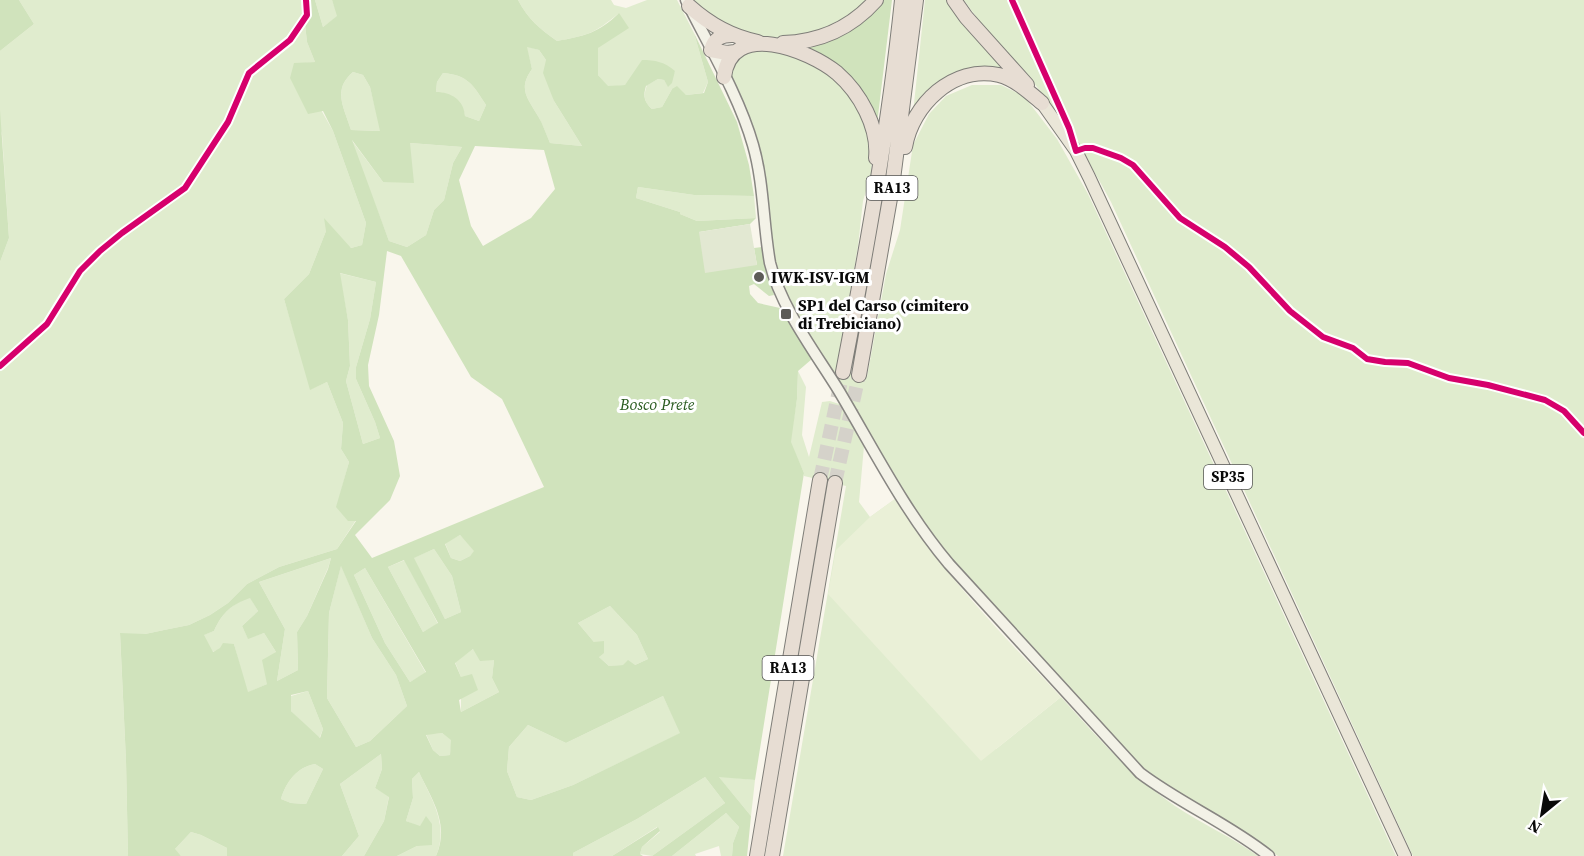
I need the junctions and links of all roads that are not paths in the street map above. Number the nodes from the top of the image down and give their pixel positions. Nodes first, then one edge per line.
1 (876, 0) edge
2 (902, 0) edge
3 (916, 0) edge
4 (954, 0) edge
5 (687, 3) edge
6 (732, 35) junction
7 (768, 44) junction
8 (711, 50) junction
9 (735, 52) junction
10 (724, 77) junction
11 (1042, 103) junction
12 (863, 270) junction
13 (878, 272) junction
14 (843, 372) tunnel mouth
15 (859, 375) tunnel mouth
16 (820, 480) tunnel mouth
17 (836, 483) tunnel mouth
18 (757, 856) edge
19 (772, 856) edge
20 (1269, 856) edge
21 (1405, 856) edge

1 - 7 highway
2 - 12 highway, RA13
3 - 13 highway, RA13
4 - 11 highway
5 - 6 highway
5 - 8 main road
6 - 7 highway
6 - 8 highway
7 - 9 highway
7 - 12 highway
8 - 9 highway
8 - 10 main road
9 - 10 highway
10 - 20 main road
11 - 13 highway
11 - 21 main road, SP35
12 - 14 highway, RA13
13 - 15 highway, RA13
16 - 18 highway, RA13
17 - 19 highway, RA13

